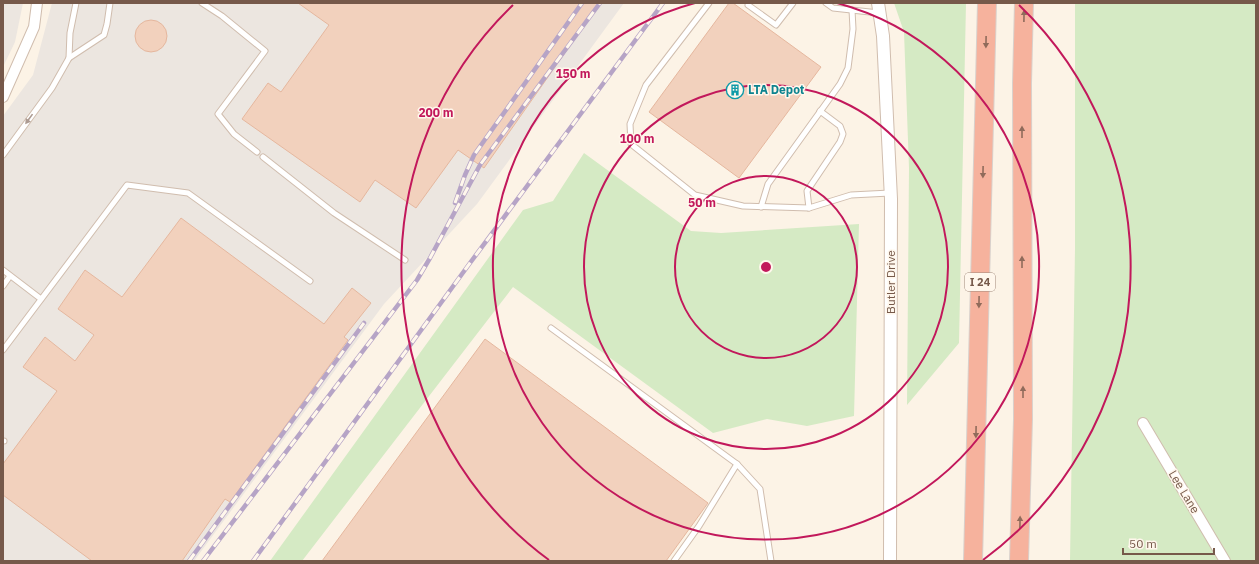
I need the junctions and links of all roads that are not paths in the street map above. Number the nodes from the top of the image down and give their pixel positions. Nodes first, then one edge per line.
1 (37, 3) edge
2 (76, 3) edge
3 (110, 3) edge
4 (202, 3) edge
5 (709, 3) edge
6 (749, 3) edge
7 (793, 3) edge
8 (826, 3) edge
9 (987, 3) edge
10 (1024, 3) edge
11 (879, 8) edge
12 (852, 10) junction
13 (69, 58) junction
14 (3, 97) edge
15 (820, 111) junction
16 (257, 152) dead end
17 (3, 155) edge
18 (263, 157) dead end
19 (890, 193) junction
20 (761, 207) junction
21 (809, 208) junction
22 (405, 260) dead end
23 (3, 270) edge
24 (10, 276) junction
25 (310, 281) dead end
26 (3, 286) edge
27 (41, 299) junction
28 (551, 328) dead end
29 (3, 350) edge
30 (1143, 423) dead end
31 (737, 464) junction
32 (674, 561) edge
33 (771, 561) edge
34 (890, 561) edge
35 (973, 561) edge
36 (1019, 561) edge
37 (1225, 561) edge

1 - 14 street
2 - 13 lane
3 - 13 lane
4 - 16 lane
5 - 20 lane
6 - 7 lane
8 - 12 lane
9 -> 35 highway, I 24
36 -> 10 highway
11 - 12 lane
11 - 19 street, Butler Drive
12 - 15 lane
13 -> 17 lane
15 - 20 lane
15 - 21 lane
18 - 22 lane
19 - 21 lane
19 - 34 street, Butler Drive
20 - 21 lane
23 - 24 lane
24 - 26 lane
24 - 27 lane
25 - 27 lane
27 - 29 lane
28 - 31 lane
30 - 37 street, Lee Lane
31 - 32 lane
31 - 33 lane

